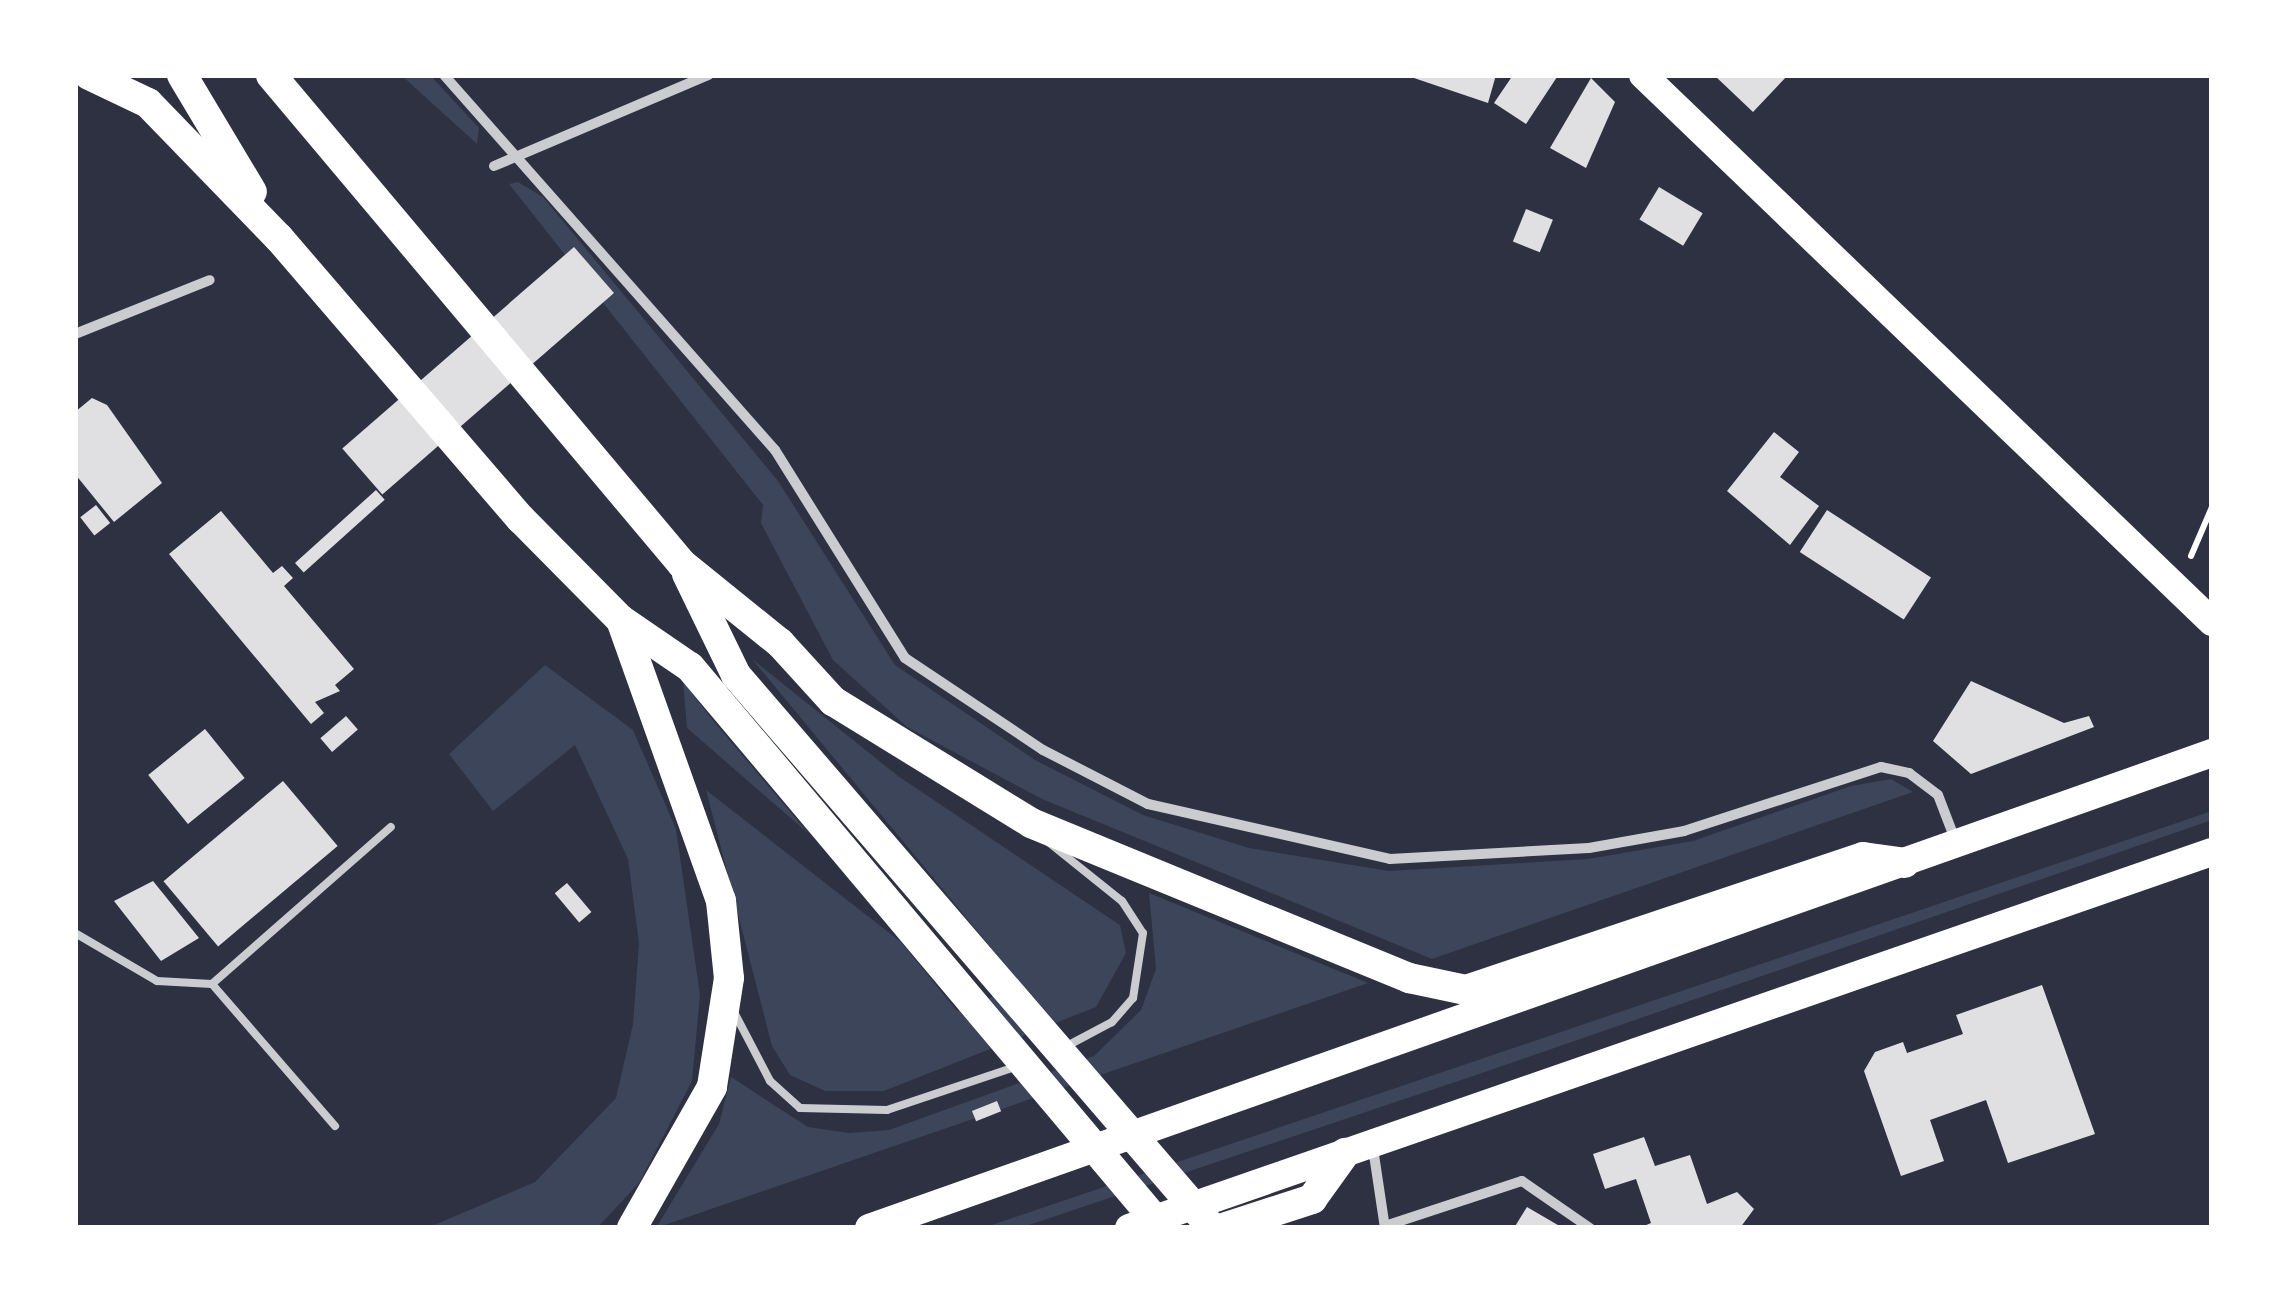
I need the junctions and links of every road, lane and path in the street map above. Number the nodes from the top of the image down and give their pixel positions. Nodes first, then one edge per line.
1 (90, 75) edge
2 (182, 75) edge
3 (271, 75) edge
4 (444, 75) edge
5 (708, 75) edge
6 (1643, 75) edge
7 (518, 156) junction
8 (494, 166) dead end
9 (280, 238) junction
10 (210, 280) dead end
11 (75, 334) edge
12 (2212, 507) edge
13 (682, 564) junction
14 (2177, 588) junction
15 (621, 620) junction
16 (2212, 622) edge
17 (2212, 754) edge
18 (1031, 823) junction
19 (391, 827) dead end
20 (1957, 842) junction
21 (2212, 852) edge
22 (1906, 863) junction
23 (75, 932) edge
24 (212, 984) junction
25 (727, 998) junction
26 (334, 1126) dead end
27 (1358, 1148) junction
28 (1385, 1227) edge
29 (632, 1228) edge
30 (869, 1228) edge
31 (1129, 1228) edge
32 (1162, 1228) edge
33 (1212, 1228) edge
34 (1223, 1228) edge
35 (1590, 1228) edge

1 - 9 highway
2 - 9 highway
3 - 13 highway
4 - 7 street
5 - 7 street
6 - 14 highway
7 - 8 street
7 - 20 street
9 - 15 highway
10 - 11 street
12 - 14 path
13 - 18 highway
13 - 33 highway
14 - 16 highway
15 - 25 highway
15 - 32 highway
17 - 20 highway
18 - 22 highway
18 - 25 lane
19 - 24 lane
20 - 22 highway
21 - 27 highway
22 - 30 highway
23 - 24 lane
24 - 26 lane
25 - 29 highway
27 - 28 street
27 - 31 highway
27 - 34 highway
28 - 35 street

